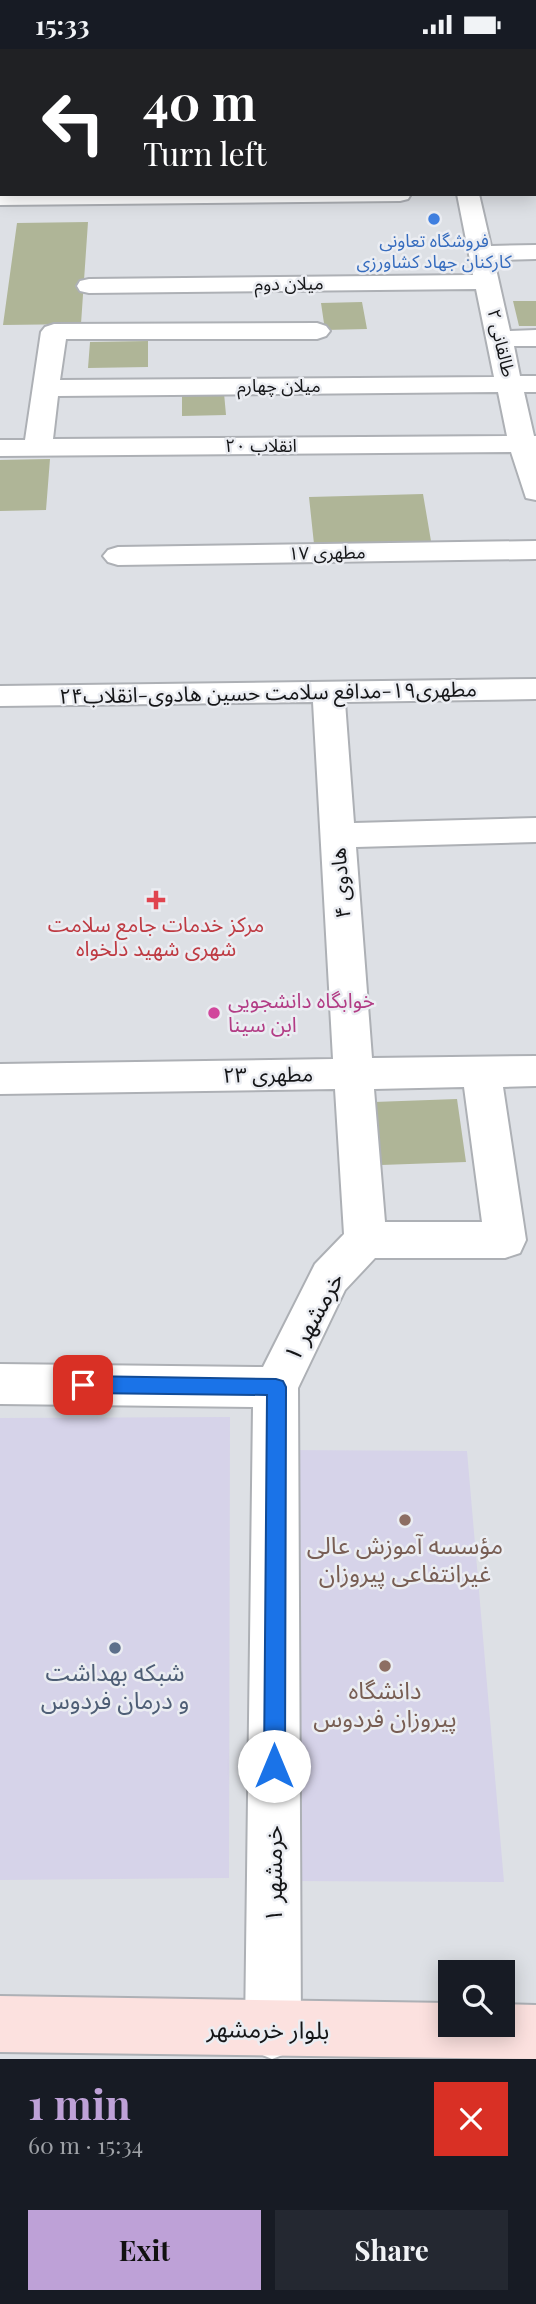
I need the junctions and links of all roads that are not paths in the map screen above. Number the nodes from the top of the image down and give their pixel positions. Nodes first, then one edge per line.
1 (140, 196) edge
2 (468, 196) edge
3 (10, 197) edge
4 (536, 252) edge
5 (481, 253) junction
6 (488, 282) junction
7 (89, 286) dead end
8 (317, 331) dead end
9 (536, 338) edge
10 (499, 339) junction
11 (523, 384) edge
12 (47, 388) junction
13 (529, 444) edge
14 (38, 447) junction
15 (0, 448) edge
16 (536, 492) edge
17 (536, 550) edge
18 (118, 556) dead end
19 (536, 689) edge
20 (328, 692) junction
21 (0, 696) edge
22 (536, 830) edge
23 (338, 835) junction
24 (536, 1071) edge
25 (481, 1072) junction
26 (355, 1073) junction
27 (0, 1079) edge
28 (365, 1240) junction
29 (521, 1240) edge
30 (0, 1384) edge
31 (276, 1387) junction
32 (0, 2024) edge
33 (273, 2031) junction
34 (536, 2033) edge

1 - 3 street
2 - 5 street, طالقانی ۲
4 - 5 street
5 - 6 street, طالقانی ۲
6 - 7 street, میلان دوم
6 - 10 street, طالقانی ۲
8 - 12 street
9 - 10 street
10 - 11 street, طالقانی ۲
11 - 12 street, میلان چهارم
11 - 13 street, طالقانی ۲
12 - 14 street
13 - 14 street, انقلاب ۲۰
13 - 16 street, طالقانی ۲
14 - 15 street, انقلاب ۲۰
17 - 18 street, مطهری ۱۷
19 - 20 street, مطهری۱۹-مدافع سلامت حسین هادوی-انقلاب۲۴
20 - 21 street, مطهری۱۹-مدافع سلامت حسین هادوی-انقلاب۲۴
20 - 23 street, هادوی ۴
22 - 23 street
23 - 26 street, هادوی ۴
24 - 25 street, مطهری ۲۳
25 - 26 street, مطهری ۲۳
25 - 29 street
26 - 27 street, مطهری ۲۳
26 - 28 street, هادوی ۴
28 - 29 street
28 - 31 street, خرمشهر ۱
30 - 31 street
31 - 33 street, خرمشهر ۱
32 - 33 main road, بلوار خرمشهر
33 - 34 main road, بلوار خرمشهر

